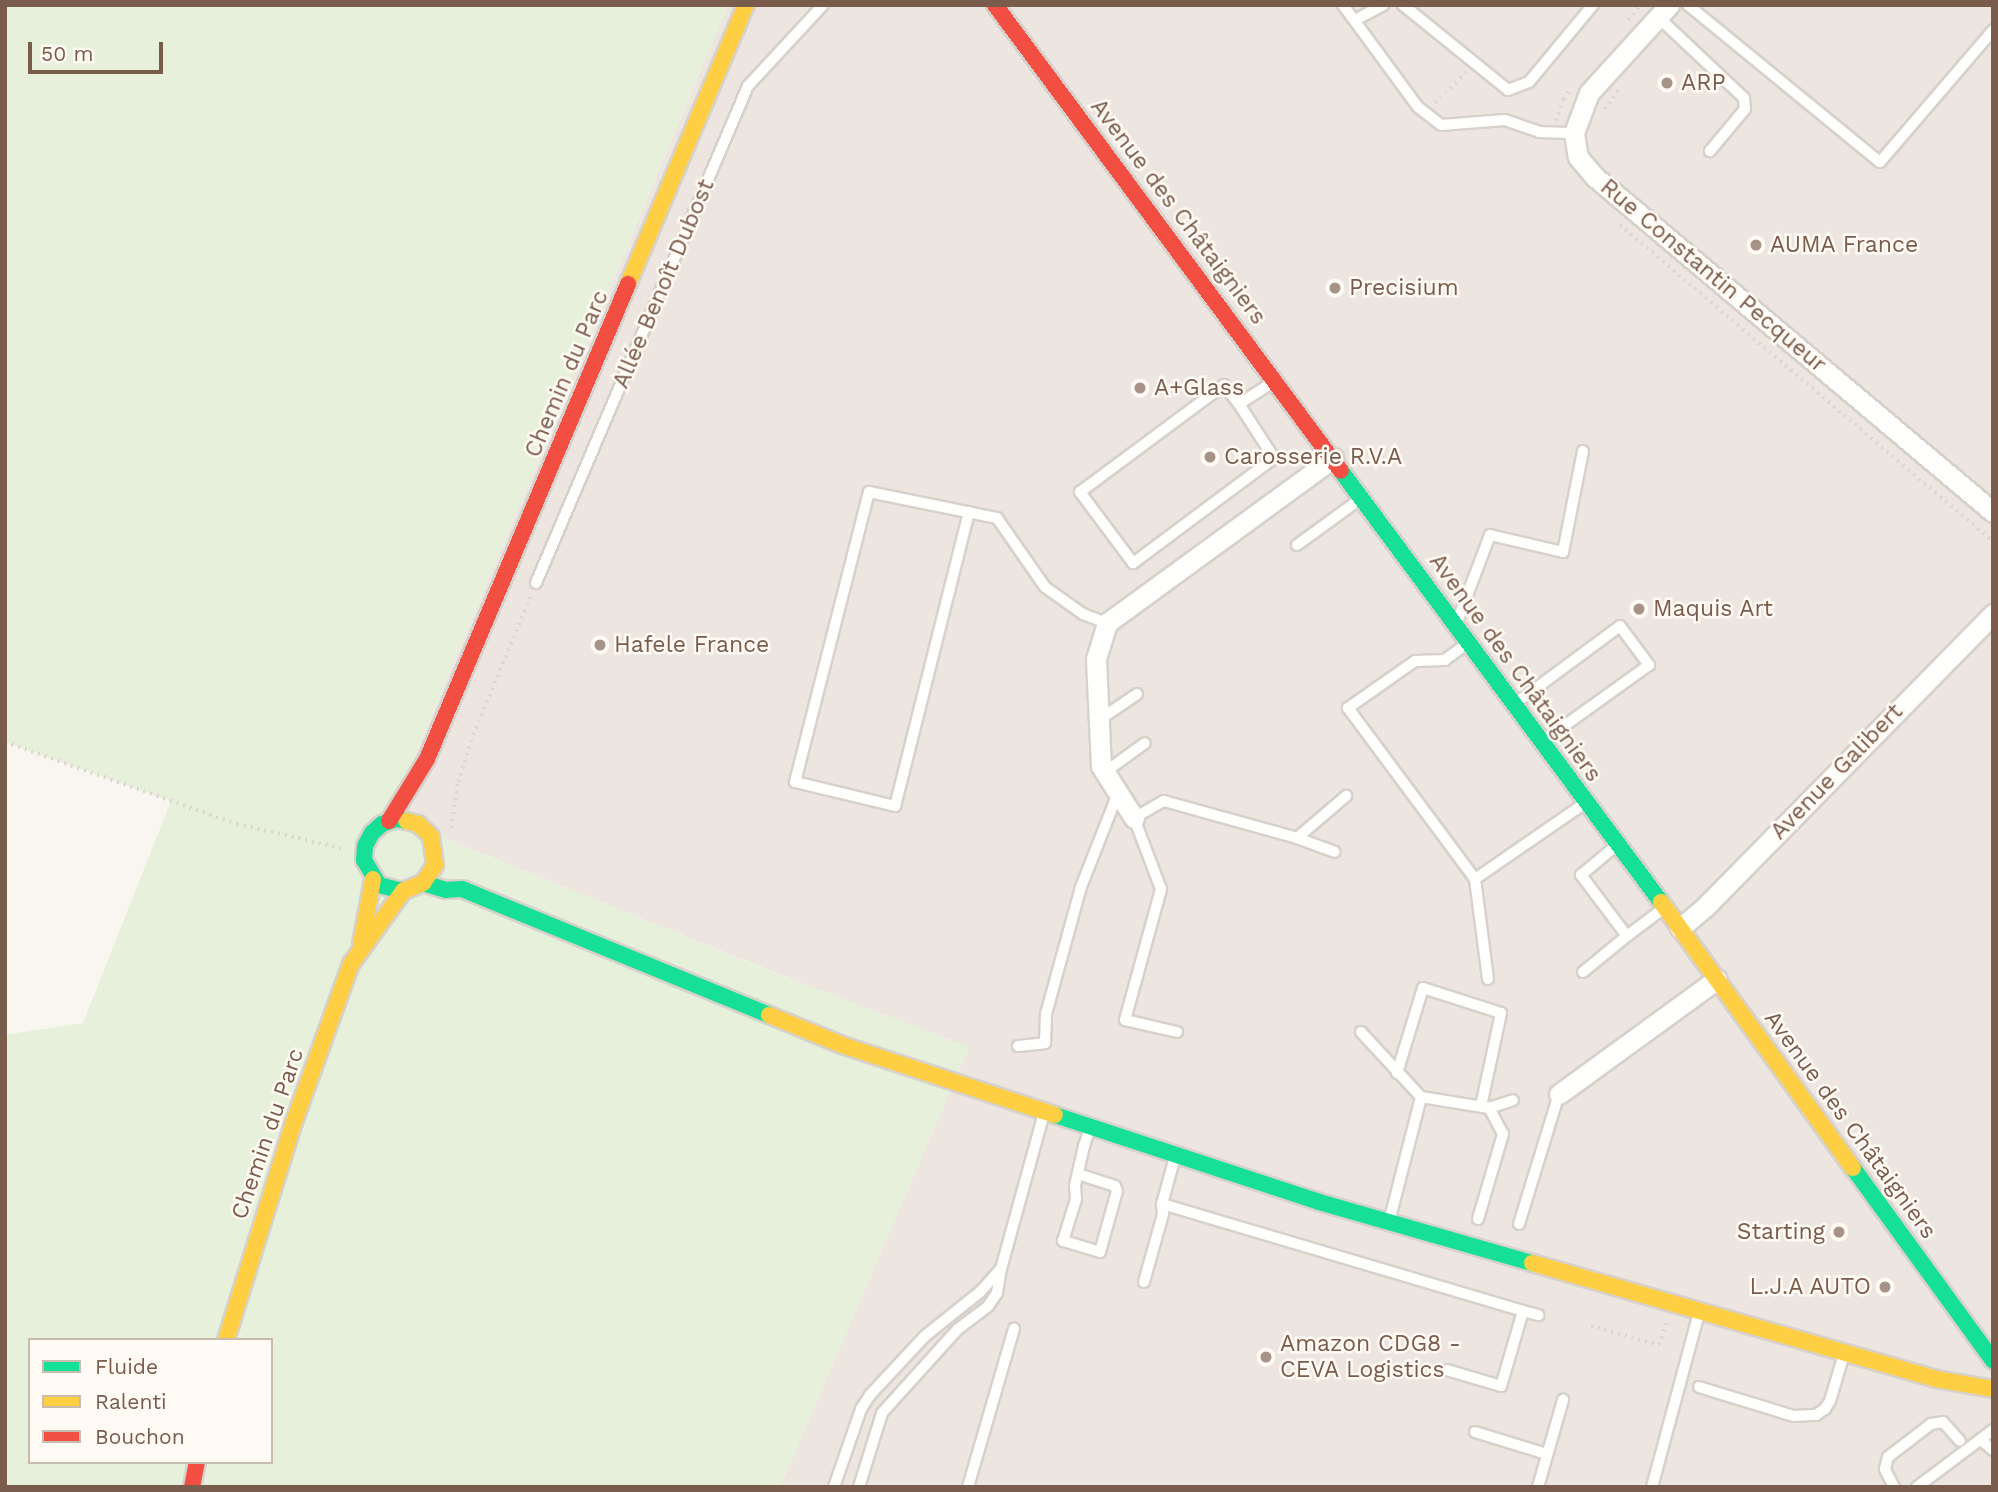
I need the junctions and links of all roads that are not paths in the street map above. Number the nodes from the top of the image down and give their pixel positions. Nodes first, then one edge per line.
1 (746, 5) edge
2 (823, 5) edge
3 (995, 5) edge
4 (1343, 5) edge
5 (1383, 5) edge
6 (1404, 5) edge
7 (1593, 5) edge
8 (1688, 5) edge
9 (1663, 11) edge
10 (1355, 20) junction
11 (1993, 30) edge
12 (1574, 133) junction
13 (1710, 151) dead end
14 (1275, 381) junction
15 (1239, 404) junction
16 (1584, 451) dead end
17 (1333, 458) junction
18 (1363, 498) junction
19 (969, 512) junction
20 (1993, 512) edge
21 (1297, 545) dead end
22 (536, 583) road end
23 (1993, 614) edge
24 (1107, 623) junction
25 (1456, 625) junction
26 (1468, 643) junction
27 (1137, 694) dead end
28 (1514, 705) junction
29 (1099, 720) junction
30 (1144, 743) dead end
31 (1542, 743) junction
32 (427, 759) junction
33 (1105, 772) junction
34 (1118, 792) junction
35 (1346, 796) dead end
36 (1586, 803) junction
37 (1135, 818) junction
38 (389, 821) junction
39 (424, 828) junction
40 (1297, 838) junction
41 (1618, 845) junction
42 (1335, 852) dead end
43 (436, 855) junction
44 (373, 879) junction
45 (1475, 879) junction
46 (423, 883) junction
47 (461, 889) junction
48 (403, 891) junction
49 (1664, 908) junction
50 (1680, 928) junction
51 (1627, 936) junction
52 (361, 946) junction
53 (1583, 972) dead end
54 (1488, 979) dead end
55 (1717, 979) junction
56 (1177, 1032) dead end
57 (1361, 1032) dead end
58 (1018, 1046) dead end
59 (1397, 1073) junction
60 (1559, 1094) joint
61 (1421, 1097) junction
62 (1513, 1100) dead end
63 (1485, 1107) junction
64 (1044, 1113) junction
65 (1090, 1128) junction
66 (1176, 1154) junction
67 (1078, 1174) junction
68 (1162, 1204) junction
69 (1478, 1219) dead end
70 (1389, 1223) junction
71 (1519, 1224) dead end
72 (1000, 1269) junction
73 (1144, 1282) dead end
74 (1523, 1311) junction
75 (1699, 1312) junction
76 (1538, 1315) dead end
77 (1014, 1329) dead end
78 (227, 1338) edge
79 (1844, 1354) junction
80 (1993, 1361) edge
81 (1447, 1370) dead end
82 (1699, 1387) dead end
83 (1993, 1389) edge
84 (1563, 1401) dead end
85 (1993, 1430) edge
86 (1475, 1432) dead end
87 (1980, 1440) junction
88 (1960, 1441) dead end
89 (1993, 1450) edge
90 (1547, 1454) junction
91 (197, 1464) edge
92 (192, 1487) edge
93 (834, 1487) edge
94 (859, 1487) edge
95 (968, 1487) edge
96 (1538, 1487) edge
97 (1652, 1487) edge
98 (1894, 1487) edge
99 (1917, 1487) edge

1 - 32 street, Chemin du Parc
2 - 22 lane, Allée Benoît Dubost
3 - 14 street, Avenue des Châtaigniers
4 - 10 lane
5 - 10 lane
6 - 7 lane
8 - 11 lane
9 - 12 street
9 - 13 lane
10 - 12 lane
12 - 20 street, Rue Constantin Pecqueur
14 - 15 lane
14 - 17 street, Avenue des Châtaigniers
15 - 15 lane
16 - 25 lane
17 - 18 street, Avenue des Châtaigniers
17 - 24 street
18 - 21 lane
18 - 25 street, Avenue des Châtaigniers
19 - 19 lane
19 - 24 lane
23 - 50 street, Avenue Galibert
24 - 29 street
25 - 26 street, Avenue des Châtaigniers
26 - 28 street, Avenue des Châtaigniers
26 - 45 lane
27 - 29 lane
28 - 31 street, Avenue des Châtaigniers
28 - 31 lane
29 - 33 street
30 - 33 lane
31 - 36 street, Avenue des Châtaigniers
32 - 38 street
32 - 39 street
33 - 34 street
34 - 37 street
34 - 58 lane
35 - 40 lane
36 - 41 street, Avenue des Châtaigniers
36 - 45 lane
37 - 40 lane
37 - 56 lane
38 - 39 street
38 - 44 street
39 - 43 street
40 - 42 lane
41 - 49 street, Avenue des Châtaigniers
41 - 51 lane
43 - 46 street
43 - 47 street
44 - 48 street
44 - 52 street
45 - 54 lane
46 - 47 street
46 - 48 street
47 - 64 street
48 - 52 street
49 - 50 street, Avenue des Châtaigniers
49 - 51 lane
50 - 55 street, Avenue des Châtaigniers
51 - 53 lane
52 - 78 street, Chemin du Parc
55 - 60 street
55 - 80 street, Avenue des Châtaigniers
57 - 59 lane
59 - 61 lane
59 - 63 lane
60 - 71 lane
61 - 63 lane
61 - 70 lane
62 - 63 lane
63 - 69 lane
64 - 65 street
64 - 72 lane
65 - 66 street
65 - 67 lane
66 - 68 lane
66 - 70 street
67 - 67 lane
68 - 73 lane
68 - 74 lane
70 - 75 street
72 - 93 lane
72 - 94 lane
74 - 76 lane
74 - 81 lane
75 - 79 street
75 - 97 lane
77 - 95 lane
79 - 82 lane
79 - 83 street
84 - 90 lane
85 - 87 lane
86 - 90 lane
87 - 89 lane
87 - 99 lane
88 - 98 lane
90 - 96 lane
91 - 92 street

